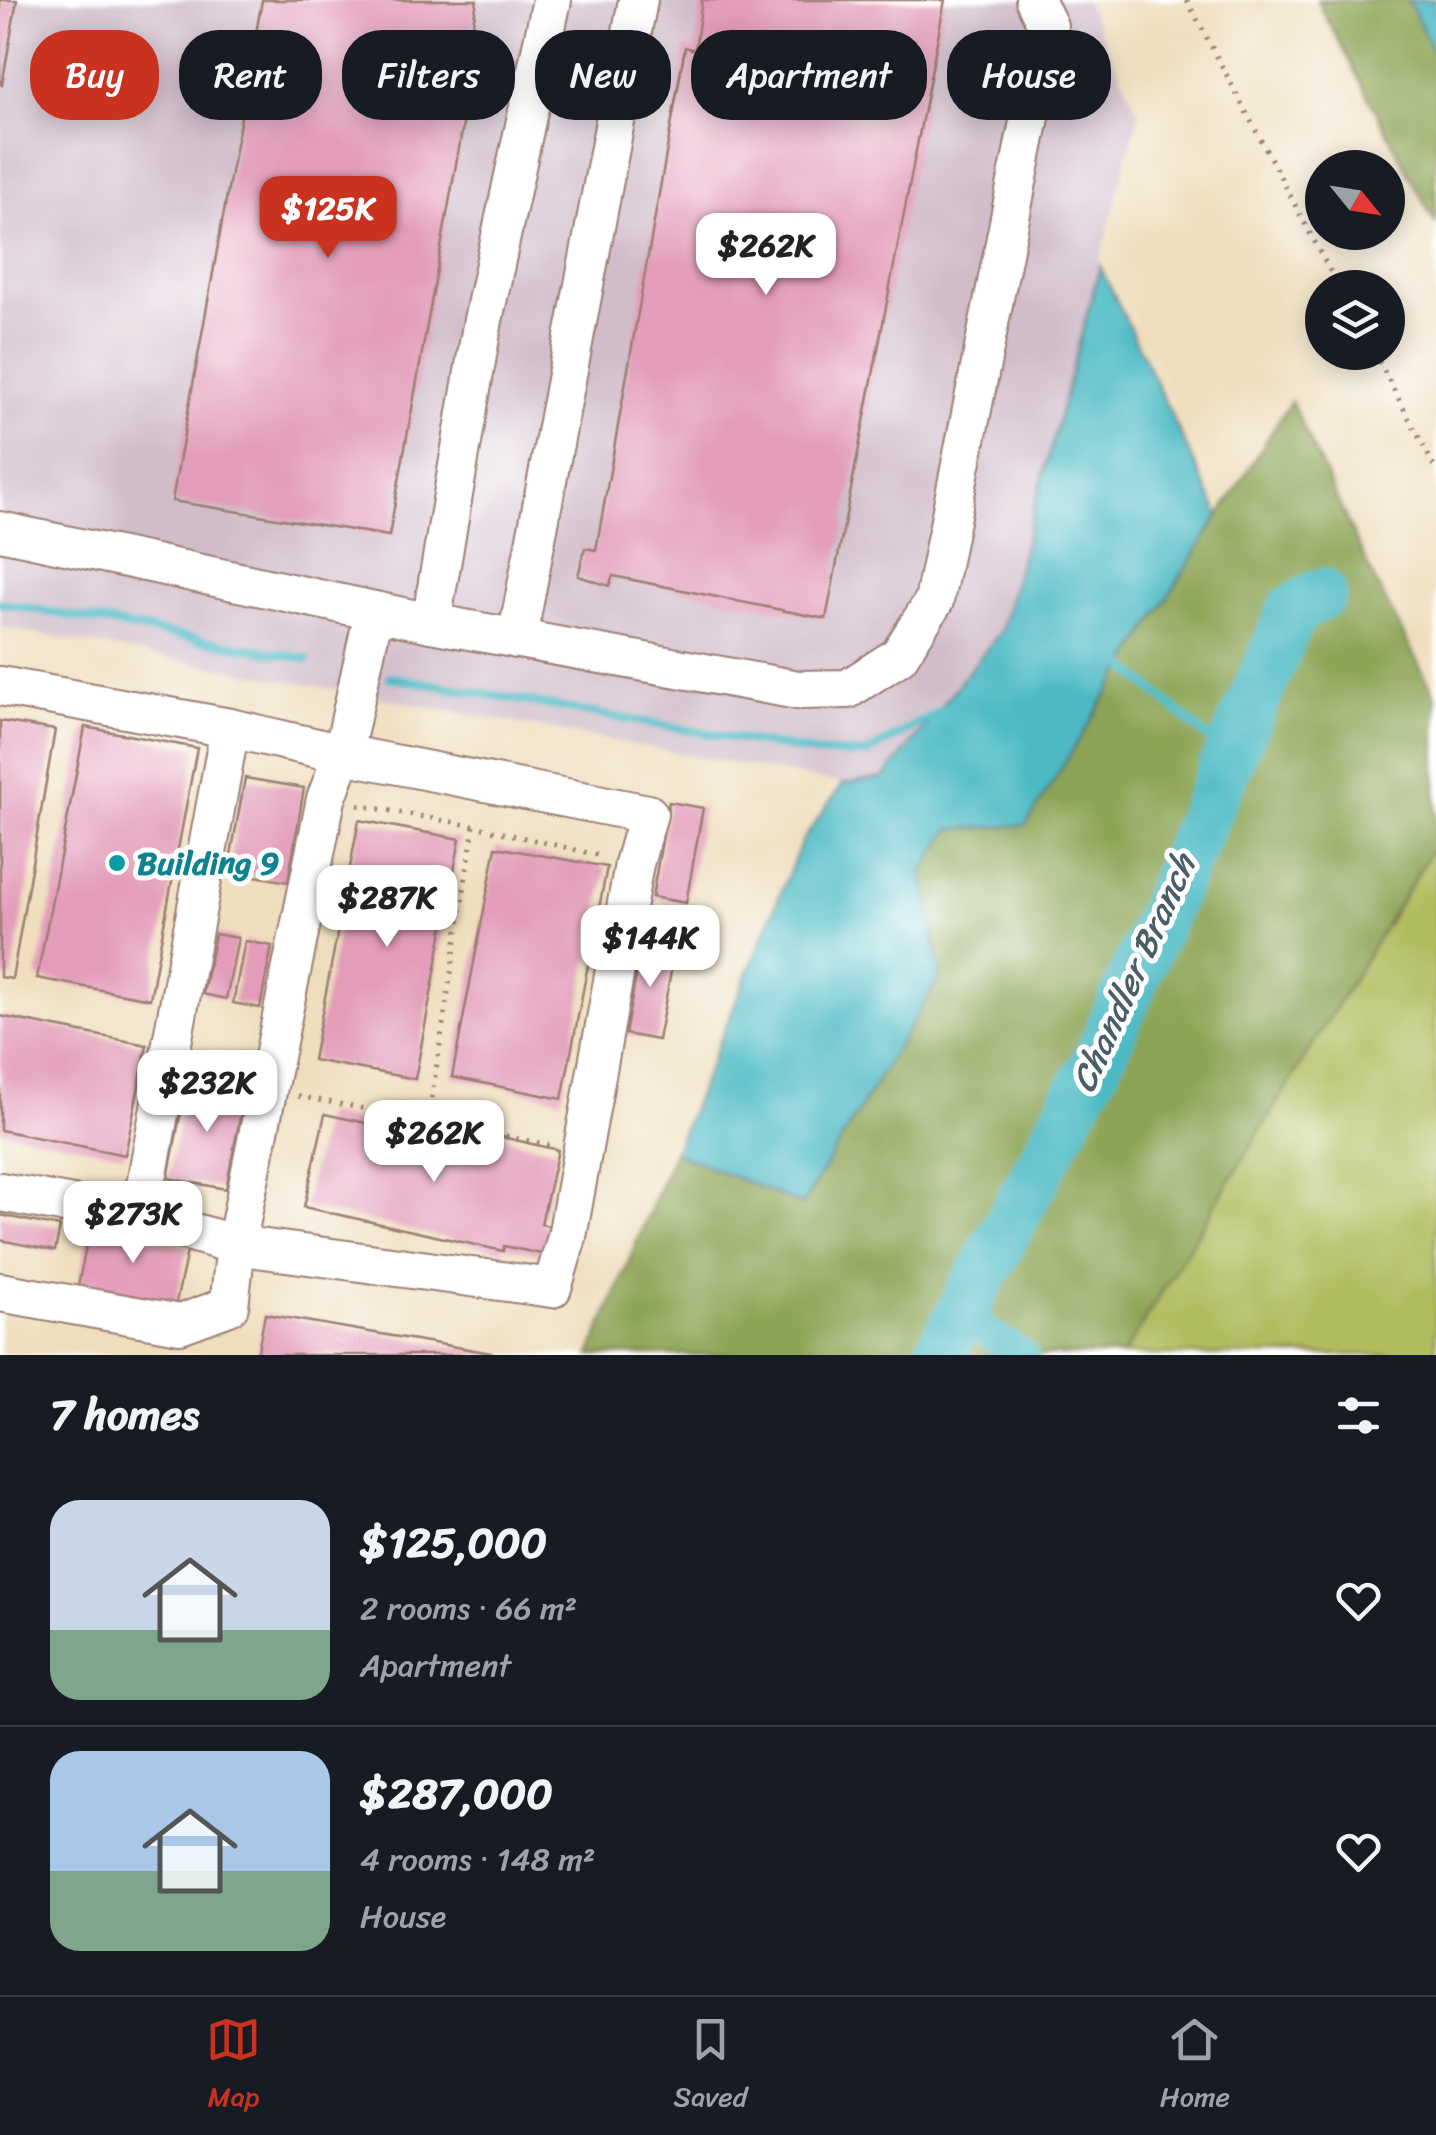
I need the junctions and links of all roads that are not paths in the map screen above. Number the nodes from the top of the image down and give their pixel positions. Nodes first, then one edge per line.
1 (552, 0) edge
2 (638, 0) edge
3 (1034, 0) edge
4 (0, 531) edge
5 (374, 612) junction
6 (431, 623) junction
7 (517, 639) junction
8 (0, 686) edge
9 (230, 728) junction
10 (344, 754) junction
11 (0, 1192) edge
12 (140, 1217) junction
13 (236, 1245) junction
14 (0, 1292) edge

1 - 6 street
2 - 7 street
3 - 7 street
4 - 5 street
5 - 6 street
5 - 10 street
6 - 7 street
8 - 9 street
9 - 10 street
9 - 12 street
10 - 13 street
10 - 13 street
11 - 12 street
12 - 13 street
13 - 14 street

